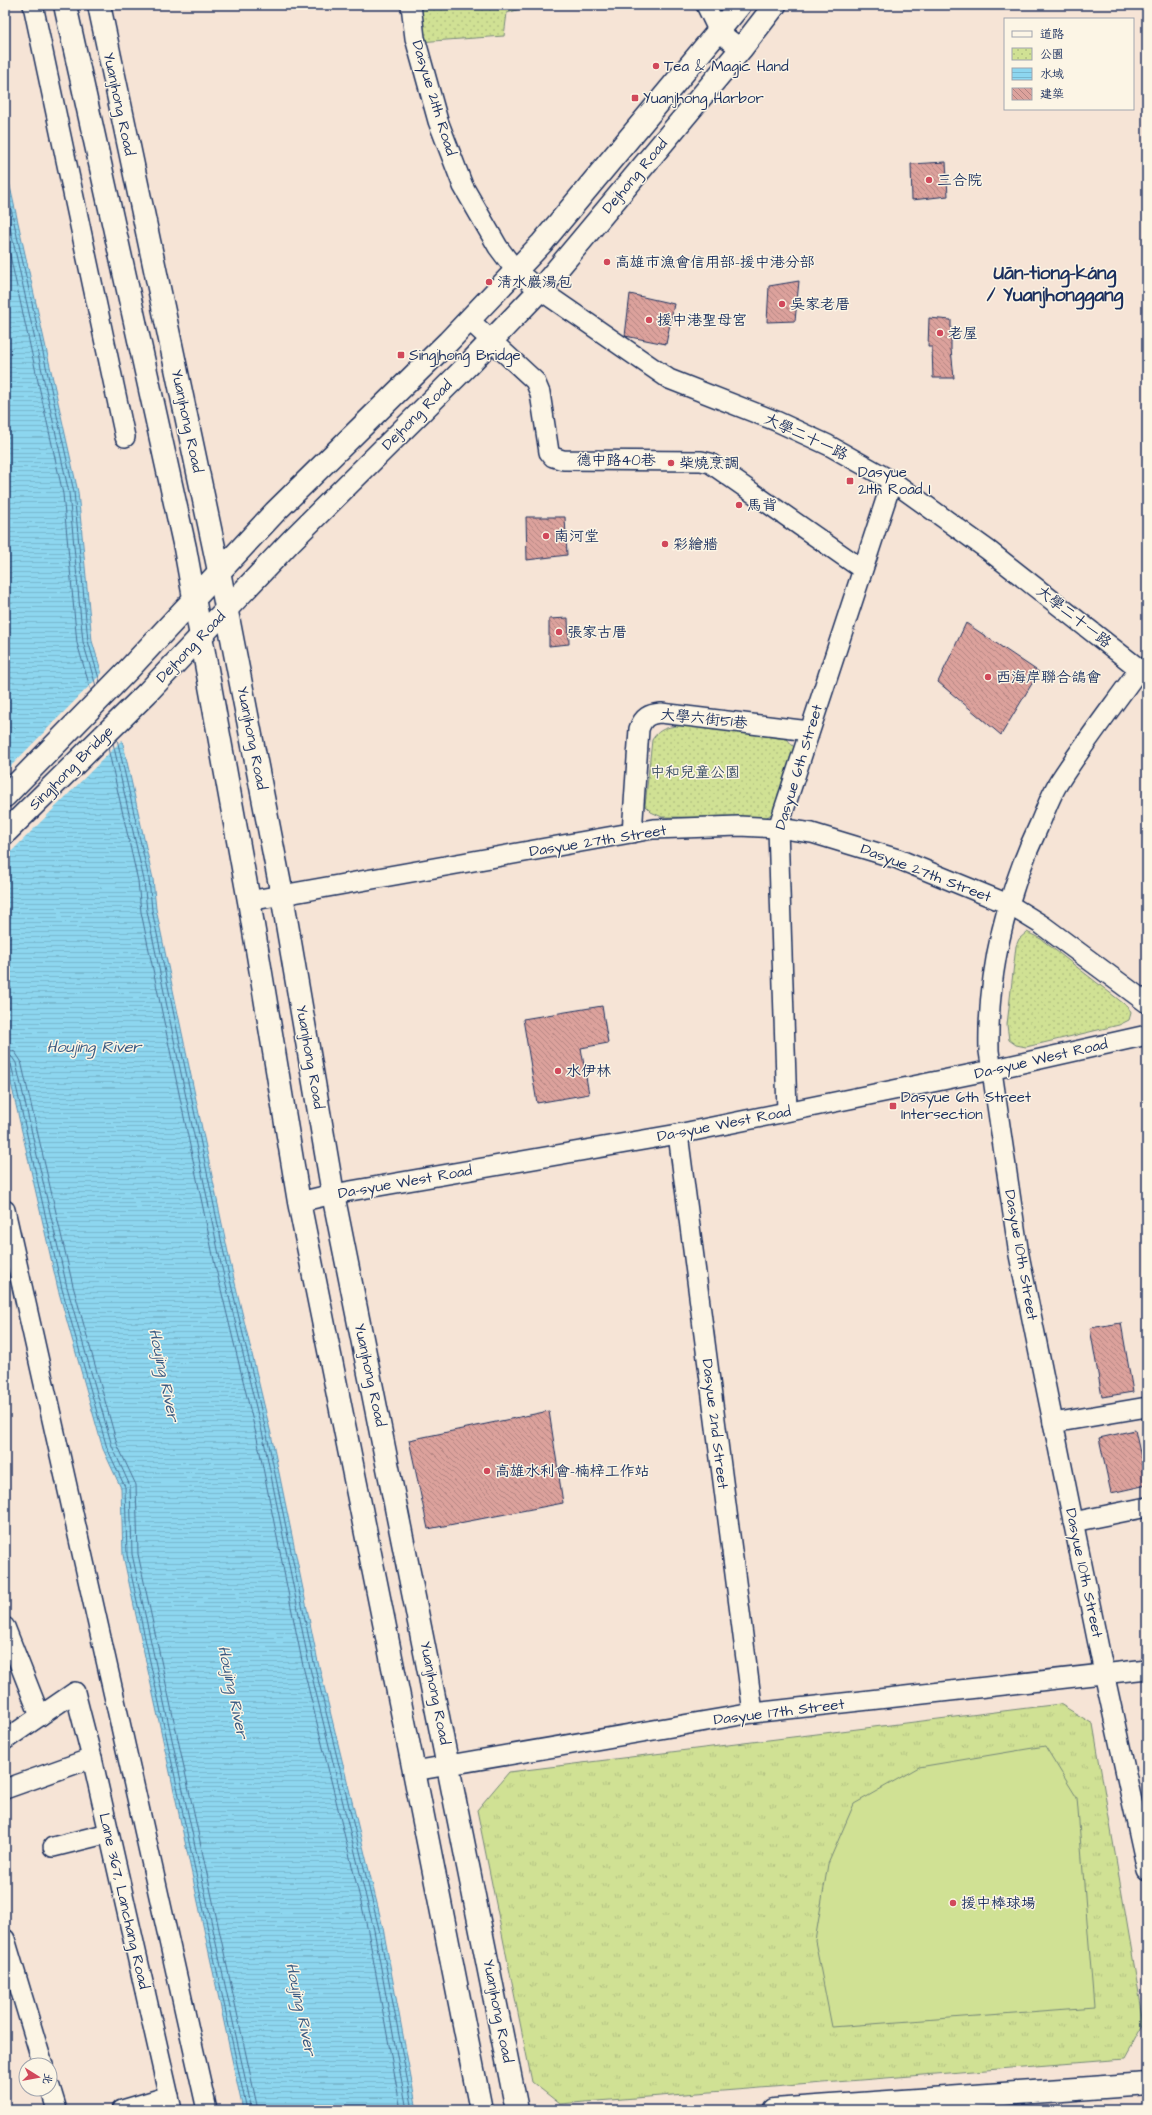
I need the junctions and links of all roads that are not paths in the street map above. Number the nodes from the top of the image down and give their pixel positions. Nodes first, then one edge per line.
1 (33, 5) edge
2 (65, 5) edge
3 (98, 5) edge
4 (410, 5) edge
5 (706, 5) edge
6 (740, 5) edge
7 (775, 5) edge
8 (719, 32) junction
9 (741, 48) junction
10 (516, 271) junction
11 (540, 290) junction
12 (469, 320) junction
13 (492, 341) junction
14 (125, 438) dead end
15 (892, 482) junction
16 (862, 569) junction
17 (219, 571) junction
18 (194, 597) junction
19 (226, 611) junction
20 (202, 636) junction
21 (129, 669) joint
22 (1144, 672) edge
23 (136, 702) joint
24 (809, 730) junction
25 (5, 796) edge
26 (778, 828) junction
27 (5, 833) edge
28 (632, 833) junction
29 (282, 895) junction
30 (249, 901) junction
31 (1008, 904) junction
32 (1147, 1003) edge
33 (1147, 1035) edge
34 (992, 1070) junction
35 (787, 1111) junction
36 (678, 1134) junction
37 (333, 1194) junction
38 (298, 1202) junction
39 (5, 1210) edge
40 (1147, 1407) edge
41 (1053, 1423) junction
42 (1147, 1507) edge
43 (1073, 1522) junction
44 (5, 1627) edge
45 (1147, 1670) edge
46 (1104, 1673) junction
47 (753, 1714) junction
48 (40, 1716) junction
49 (5, 1740) edge
50 (92, 1758) junction
51 (449, 1764) junction
52 (414, 1771) junction
53 (5, 1789) edge
54 (109, 1833) junction
55 (53, 1847) dead end
56 (1147, 1870) edge
57 (5, 1939) edge
58 (41, 2057) edge
59 (1147, 2084) edge
60 (53, 2097) edge
61 (170, 2103) edge
62 (57, 2110) edge
63 (122, 2110) edge
64 (207, 2110) edge
65 (481, 2110) edge
66 (517, 2110) edge
67 (774, 2110) edge

1 - 14 street
2 - 18 street, Yuanjhong Road
3 - 17 street, Yuanjhong Road
4 - 10 street, Dasyue 21th Road
5 - 8 street
6 - 8 street, Dejhong Road
7 - 9 street, Dejhong Road
8 - 9 street
8 - 10 street, Dejhong Road
9 - 11 street, Dejhong Road
10 - 11 street, 大學二十一路
10 - 12 street, Dejhong Road
11 - 13 street, Dejhong Road
11 - 15 street, 大學二十一路
12 - 13 street, 德中路40巷
12 - 17 street, Dejhong Road
13 - 16 street, 德中路40巷
13 - 19 street, Dejhong Road
15 - 16 street, Dasyue 6th Street
15 - 22 street, 大學二十一路
16 - 24 street, Dasyue 6th Street
17 - 18 street, Dejhong Road
17 - 19 street, Yuanjhong Road
18 - 20 street, Yuanjhong Road
18 - 21 street, Dejhong Road
19 - 20 street, Dejhong Road
19 - 29 street, Yuanjhong Road
20 - 23 street, Dejhong Road
20 - 30 street, Yuanjhong Road
21 - 25 street, Singjhong Bridge
22 - 31 street, Dasyue 10th Street
23 - 27 street, Singjhong Bridge
24 - 26 street, Dasyue 6th Street
24 - 28 street, 大學六街51巷
26 - 28 street, Dasyue 27th Street
26 - 31 street, Dasyue 27th Street
26 - 35 street, Dasyue 6th Street
28 - 29 street, Dasyue 27th Street
29 - 30 street, Dasyue 27th Street
29 - 37 street, Yuanjhong Road
30 - 38 street, Yuanjhong Road
31 - 32 street, Dasyue 27th Street
31 - 34 street, Dasyue 10th Street
33 - 34 street, Da-syue West Road
34 - 35 street, Da-syue West Road
34 - 41 street, Dasyue 10th Street
35 - 36 street, Da-syue West Road
36 - 37 street, Da-syue West Road
36 - 47 street, Dasyue 2nd Street
37 - 38 street, Da-syue West Road
37 - 51 street, Yuanjhong Road
38 - 52 street, Yuanjhong Road
39 - 64 street
40 - 41 street
41 - 43 street, Dasyue 10th Street
42 - 43 street
43 - 46 street, Dasyue 10th Street
44 - 48 street
45 - 46 street, Dasyue 17th Street
46 - 47 street, Dasyue 17th Street
46 - 56 street, Dasyue 10th Street
47 - 51 street, Dasyue 17th Street
48 - 49 street
48 - 50 street, Lane 367, Lanchang Road
50 - 53 street
50 - 54 street, Lane 367, Lanchang Road
51 - 52 street, Dasyue 17th Street
51 - 66 street, Yuanjhong Road
52 - 65 street, Yuanjhong Road
54 - 55 street
54 - 61 street, Lane 367, Lanchang Road
57 - 58 street
59 - 67 street
60 - 62 street
61 - 63 street

